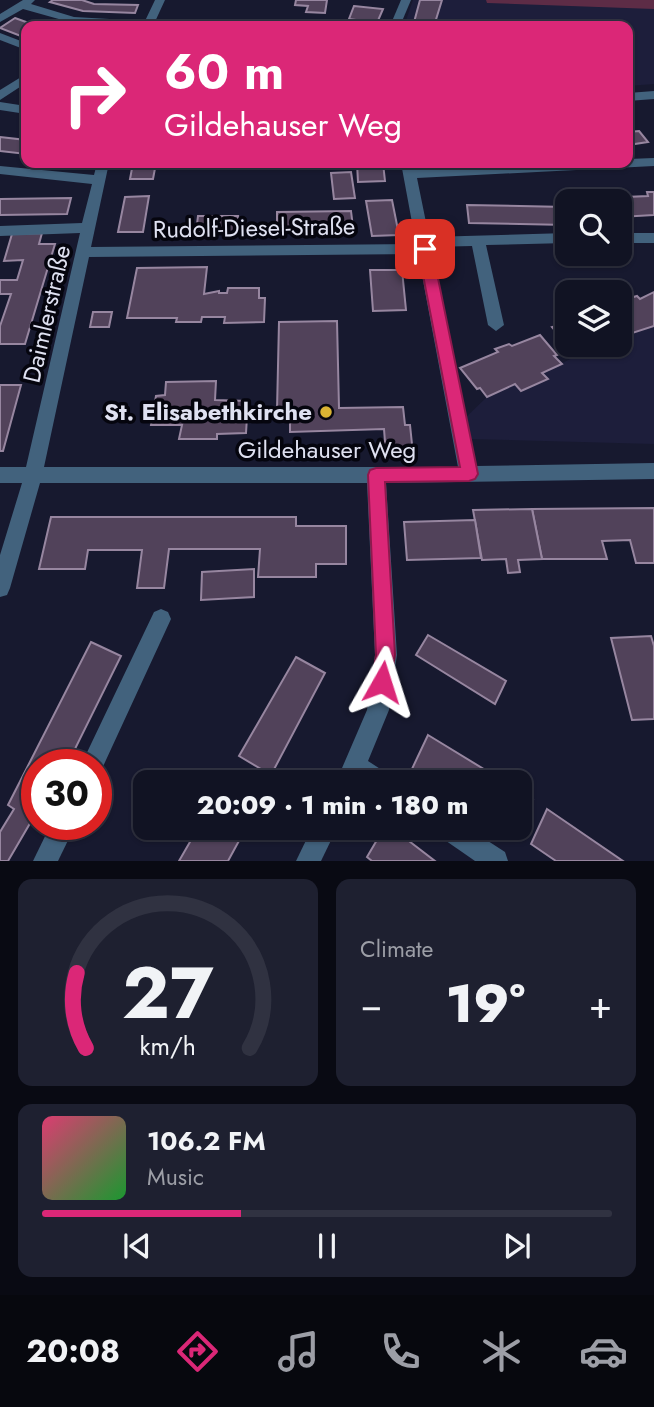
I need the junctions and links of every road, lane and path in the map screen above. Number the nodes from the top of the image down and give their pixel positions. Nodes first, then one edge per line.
1 (160, 0) edge
2 (406, 0) edge
3 (26, 3) edge
4 (0, 19) edge
5 (86, 21) edge
6 (150, 21) edge
7 (397, 21) edge
8 (0, 36) edge
9 (21, 45) edge
10 (21, 81) edge
11 (654, 95) edge
12 (0, 96) edge
13 (633, 97) edge
14 (0, 106) edge
15 (21, 109) edge
16 (654, 162) edge
17 (633, 163) edge
18 (102, 168) edge
19 (409, 168) edge
20 (0, 170) edge
21 (98, 180) junction
22 (90, 228) junction
23 (0, 231) edge
24 (654, 237) edge
25 (632, 238) edge
26 (555, 239) edge
27 (478, 242) junction
28 (424, 245) junction
29 (84, 252) junction
30 (496, 325) dead end
31 (654, 471) edge
32 (469, 474) junction
33 (0, 475) edge
34 (33, 475) junction
35 (376, 475) junction
36 (0, 588) edge
37 (161, 619) dead end
38 (100, 749) edge
39 (354, 770) edge
40 (56, 840) edge
41 (319, 840) edge
42 (465, 840) edge
43 (45, 861) edge
44 (308, 861) edge
45 (496, 861) edge

1 - 6 street
2 - 7 street
3 - 4 street
3 - 5 street
8 - 9 street
10 - 12 street
11 - 13 street
14 - 15 street
16 - 17 street
18 - 21 street, Daimlerstraße
19 - 28 street
20 - 21 street
21 - 22 street, Daimlerstraße
22 - 23 street
22 - 29 street, Daimlerstraße
24 - 25 street
26 - 27 street, Rudolf-Diesel-Straße
27 - 28 street, Rudolf-Diesel-Straße
27 - 30 street
28 - 29 street, Rudolf-Diesel-Straße
28 - 32 street
29 - 34 street, Daimlerstraße
31 - 32 street, Gildehauser Weg
32 - 35 street, Gildehauser Weg
33 - 34 street, Gildehauser Weg
34 - 35 street, Gildehauser Weg
34 - 36 street, Daimlerstraße
35 - 39 street
37 - 38 street
40 - 43 street
41 - 44 street
42 - 45 street

